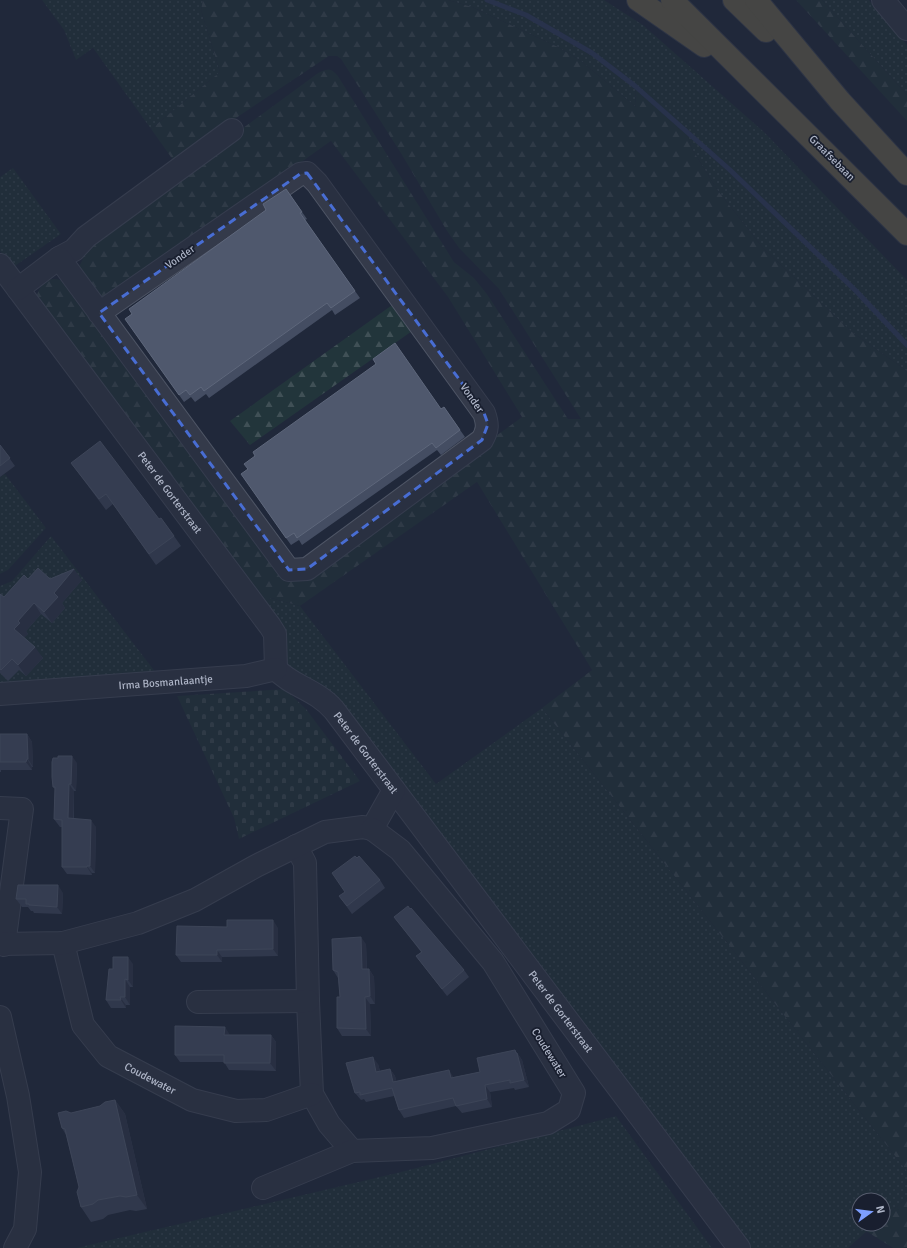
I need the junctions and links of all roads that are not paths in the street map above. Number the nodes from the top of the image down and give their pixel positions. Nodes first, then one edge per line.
1 (638, 0) edge
2 (672, 0) edge
3 (734, 0) edge
4 (756, 0) edge
5 (884, 0) edge
6 (907, 29) edge
7 (757, 82) junction
8 (840, 101) junction
9 (232, 130) dead end
10 (907, 174) edge
11 (907, 234) edge
12 (58, 258) junction
13 (0, 265) edge
14 (18, 289) junction
15 (99, 313) junction
16 (276, 669) junction
17 (0, 694) edge
18 (394, 790) junction
19 (0, 808) edge
20 (372, 829) junction
21 (296, 846) junction
22 (63, 943) junction
23 (2, 944) edge
24 (308, 1001) junction
25 (198, 1002) dead end
26 (0, 1017) edge
27 (312, 1094) junction
28 (352, 1151) junction
29 (264, 1188) dead end
30 (15, 1248) edge
31 (739, 1248) edge

1 - 7 highway
2 - 7 highway
3 - 8 highway
4 - 8 highway
5 - 6 street
7 - 11 highway, Graafsebaan
8 - 10 highway
9 - 12 street
12 - 14 street
12 - 15 street, Vonder
13 - 14 street, Peter de Gorterstraat
14 - 16 street, Peter de Gorterstraat
15 - 15 street, Vonder
16 - 17 street, Irma Bosmanlaantje
16 - 18 street, Peter de Gorterstraat
18 - 20 street
18 - 31 street, Peter de Gorterstraat
19 - 23 street
20 - 21 street
20 - 28 street, Coudewater
21 - 22 street
21 - 24 street
22 - 23 street
22 - 27 street, Coudewater
24 - 25 street
24 - 27 street
26 - 30 street
27 - 28 street
28 - 29 street, Coudewater

